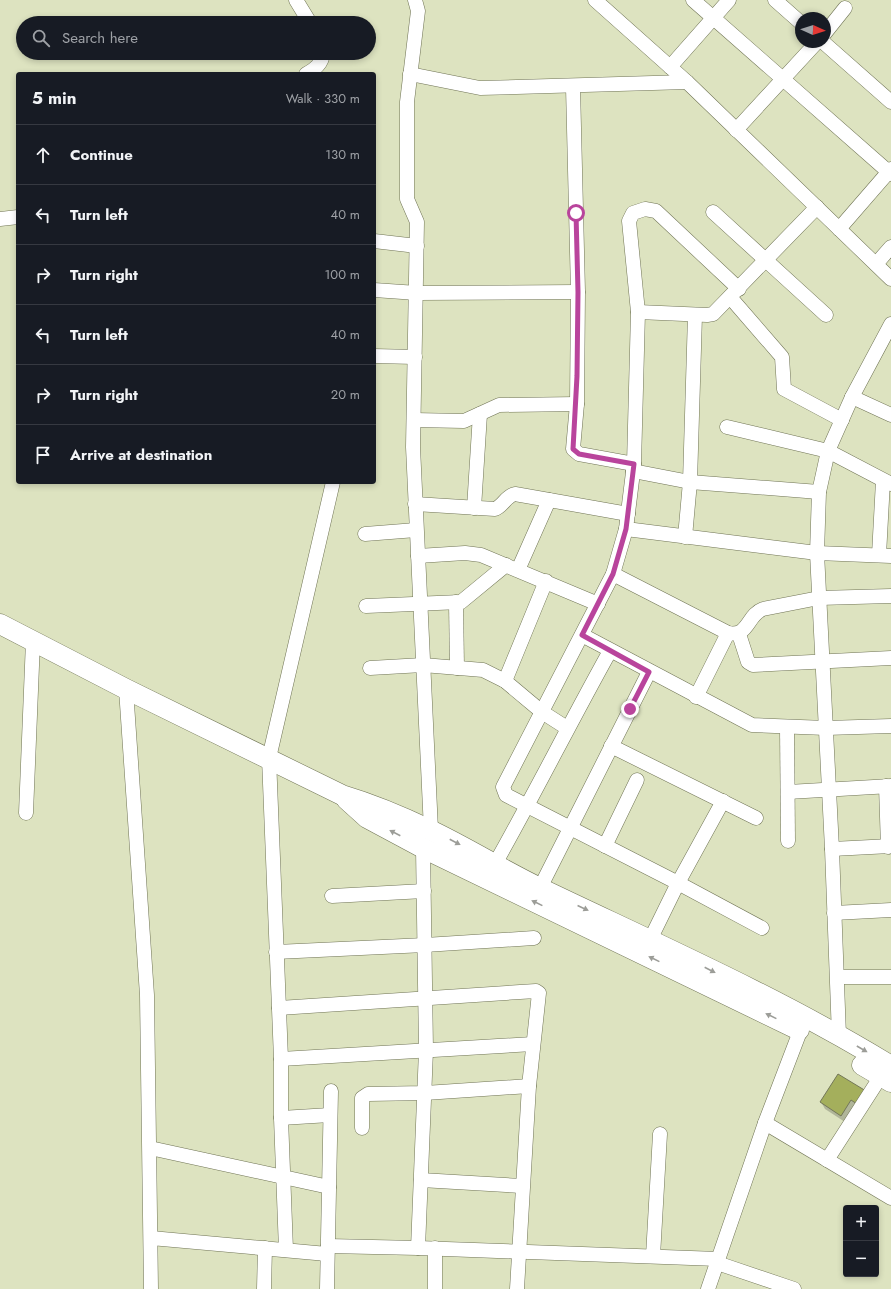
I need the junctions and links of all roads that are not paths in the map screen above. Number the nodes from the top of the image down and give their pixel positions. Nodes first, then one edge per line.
1 (296, 0) edge
2 (415, 0) edge
3 (595, 0) edge
4 (693, 0) edge
5 (728, 0) edge
6 (775, 0) edge
7 (845, 8) dead end
8 (306, 16) edge
9 (713, 18) junction
10 (795, 18) edge
11 (831, 26) edge
12 (813, 48) edge
13 (830, 48) edge
14 (321, 60) edge
15 (670, 67) junction
16 (309, 72) edge
17 (410, 74) junction
18 (784, 80) junction
19 (687, 82) junction
20 (573, 86) junction
21 (891, 102) edge
22 (736, 130) junction
23 (890, 172) edge
24 (817, 207) junction
25 (713, 212) dead end
26 (16, 216) edge
27 (0, 219) edge
28 (839, 229) junction
29 (376, 241) edge
30 (417, 246) junction
31 (891, 246) edge
32 (766, 261) junction
33 (876, 264) junction
34 (891, 278) edge
35 (376, 290) edge
36 (578, 292) junction
37 (416, 293) junction
38 (734, 293) junction
39 (638, 312) junction
40 (695, 315) junction
41 (826, 315) dead end
42 (891, 324) edge
43 (376, 356) edge
44 (415, 357) junction
45 (852, 397) junction
46 (577, 404) junction
47 (480, 414) junction
48 (891, 415) edge
49 (414, 420) junction
50 (842, 420) junction
51 (727, 427) dead end
52 (828, 451) junction
53 (634, 468) junction
54 (690, 482) junction
55 (887, 482) edge
56 (333, 484) edge
57 (819, 492) junction
58 (549, 500) junction
59 (415, 504) junction
60 (474, 508) junction
61 (628, 514) junction
62 (626, 529) junction
63 (416, 530) junction
64 (365, 534) dead end
65 (685, 537) junction
66 (817, 553) junction
67 (418, 556) junction
68 (885, 556) edge
69 (512, 567) junction
70 (613, 574) junction
71 (546, 581) junction
72 (891, 596) edge
73 (819, 598) junction
74 (456, 602) junction
75 (598, 604) junction
76 (420, 605) junction
77 (366, 606) dead end
78 (0, 624) edge
79 (734, 633) junction
80 (582, 635) junction
81 (33, 641) junction
82 (610, 651) junction
83 (891, 658) edge
84 (824, 662) junction
85 (423, 665) junction
86 (370, 668) dead end
87 (457, 668) junction
88 (649, 672) junction
89 (505, 681) junction
90 (126, 689) junction
91 (696, 697) junction
92 (542, 712) junction
93 (891, 726) edge
94 (787, 727) junction
95 (567, 728) junction
96 (826, 728) junction
97 (611, 746) junction
98 (269, 758) junction
99 (637, 780) dead end
100 (888, 786) edge
101 (828, 790) junction
102 (788, 792) junction
103 (342, 794) junction
104 (723, 801) junction
105 (528, 806) junction
106 (26, 813) dead end
107 (756, 818) dead end
108 (569, 828) junction
109 (431, 830) junction
110 (788, 841) dead end
111 (605, 846) junction
112 (890, 847) edge
113 (423, 848) junction
114 (832, 849) junction
115 (495, 864) junction
116 (678, 883) junction
117 (540, 888) junction
118 (424, 891) junction
119 (332, 896) dead end
120 (891, 910) edge
121 (834, 913) junction
122 (762, 928) dead end
123 (534, 938) dead end
124 (650, 940) junction
125 (425, 945) junction
126 (276, 952) junction
127 (838, 976) junction
128 (891, 977) edge
129 (427, 999) junction
130 (278, 1008) junction
131 (803, 1024) junction
132 (839, 1036) junction
133 (533, 1044) junction
134 (426, 1050) junction
135 (281, 1059) junction
136 (888, 1075) edge
137 (529, 1086) junction
138 (330, 1091) dead end
139 (425, 1093) junction
140 (330, 1115) junction
141 (281, 1118) junction
142 (765, 1123) junction
143 (362, 1128) dead end
144 (660, 1134) dead end
145 (150, 1148) junction
146 (827, 1160) junction
147 (284, 1178) junction
148 (421, 1180) junction
149 (329, 1186) junction
150 (522, 1186) junction
151 (891, 1198) edge
152 (151, 1238) junction
153 (265, 1248) junction
154 (418, 1248) junction
155 (435, 1248) junction
156 (286, 1250) junction
157 (328, 1250) junction
158 (518, 1251) junction
159 (653, 1256) junction
160 (717, 1261) junction
161 (151, 1289) edge
162 (264, 1289) edge
163 (327, 1289) edge
164 (435, 1289) edge
165 (517, 1289) edge
166 (708, 1289) edge
167 (794, 1289) edge

1 - 8 street
2 - 17 street
3 - 15 street
4 - 9 street
5 - 9 street
6 - 10 street
7 - 11 street
9 - 15 street
9 - 18 street
12 - 18 street
13 - 21 street
14 - 16 street
15 - 19 street
17 - 20 street
17 - 30 street
18 - 22 street
18 - 23 street
19 - 20 street
19 - 22 street
20 - 36 street
22 - 24 street
23 - 28 street
24 - 28 street
24 - 32 street
25 - 32 street
26 - 27 street
28 - 33 street
29 - 30 street
30 - 37 street
31 - 33 street
32 - 38 street
32 - 41 street
33 - 34 street
35 - 37 street
36 - 37 street
36 - 46 street
37 - 44 street
38 - 39 street
38 - 40 street
38 - 50 street
39 - 40 street
39 - 53 street
40 - 54 street
42 - 45 street
43 - 44 street
44 - 49 street
45 - 48 street
45 - 50 street
46 - 47 street
46 - 53 street
47 - 49 street
47 - 60 street
49 - 59 street
50 - 52 street
51 - 52 street
52 - 55 street
52 - 57 street
53 - 54 street
53 - 61 street
54 - 57 street
54 - 65 street
55 - 68 street
56 - 98 street
57 - 66 street
58 - 60 street
58 - 61 street
58 - 69 street
59 - 60 street
59 - 63 street
61 - 62 street
62 - 65 street
62 - 70 street
63 - 64 street
63 - 67 street
65 - 66 street
66 - 68 street
66 - 73 street
67 - 69 street
67 - 76 street
69 - 71 street
69 - 74 street
70 - 75 street
70 - 79 street
71 - 75 street
71 - 89 street
72 - 73 street
73 - 79 street
73 - 84 street
74 - 76 street
74 - 87 street
75 - 80 street
76 - 77 street
76 - 85 street
78 - 81 highway
79 - 84 street
79 - 91 street
80 - 82 street
80 - 92 street
81 - 90 highway
81 - 106 street
82 - 88 street
82 - 95 street
83 - 84 street
84 - 96 street
85 - 86 street
85 - 87 street
85 - 109 street
87 - 89 street
88 - 91 street
88 - 97 street
89 - 92 street
90 - 98 highway
90 - 145 street
91 - 94 street
92 - 95 street
92 - 105 street
93 - 96 street
94 - 96 street
94 - 102 street
95 - 105 street
96 - 101 street
97 - 104 street
97 - 108 street
98 - 103 highway
98 - 126 street
99 - 111 street
100 - 101 street
100 - 112 street
101 - 102 street
101 - 114 street
102 - 110 street
103 - 109 highway
113 -> 103 highway
104 - 107 street
104 - 116 street
105 - 108 street
105 - 115 street
108 - 111 street
108 - 117 street
109 -> 115 highway
111 - 116 street
112 - 114 street
113 - 118 street
131 -> 113 highway
114 - 121 street
115 - 117 highway
116 - 122 street
116 - 124 street
117 -> 124 highway
118 - 119 street
118 - 125 street
120 - 121 street
121 - 127 street
123 - 125 street
124 -> 131 highway
125 - 126 street
125 - 129 street
126 - 130 street
127 - 128 street
127 - 132 street
129 - 130 street
129 - 133 street
129 - 134 street
130 - 135 street
131 - 132 highway
131 - 136 highway
131 - 142 street
132 -> 136 highway
133 - 134 street
133 - 137 street
134 - 135 street
134 - 139 street
135 - 141 street
136 - 146 street
137 - 139 street
137 - 150 street
138 - 140 street
139 - 143 street
139 - 148 street
140 - 141 street
140 - 149 street
141 - 147 street
142 - 146 street
142 - 160 street
144 - 159 street
145 - 147 street
145 - 152 street
146 - 151 street
147 - 149 street
147 - 156 street
148 - 150 street
148 - 154 street
149 - 157 street
150 - 158 street
152 - 153 street
152 - 161 street
153 - 156 street
153 - 162 street
154 - 155 street
154 - 157 street
155 - 158 street
155 - 164 street
156 - 157 street
157 - 163 street
158 - 159 street
158 - 165 street
159 - 160 street
160 - 166 street
160 - 167 street

